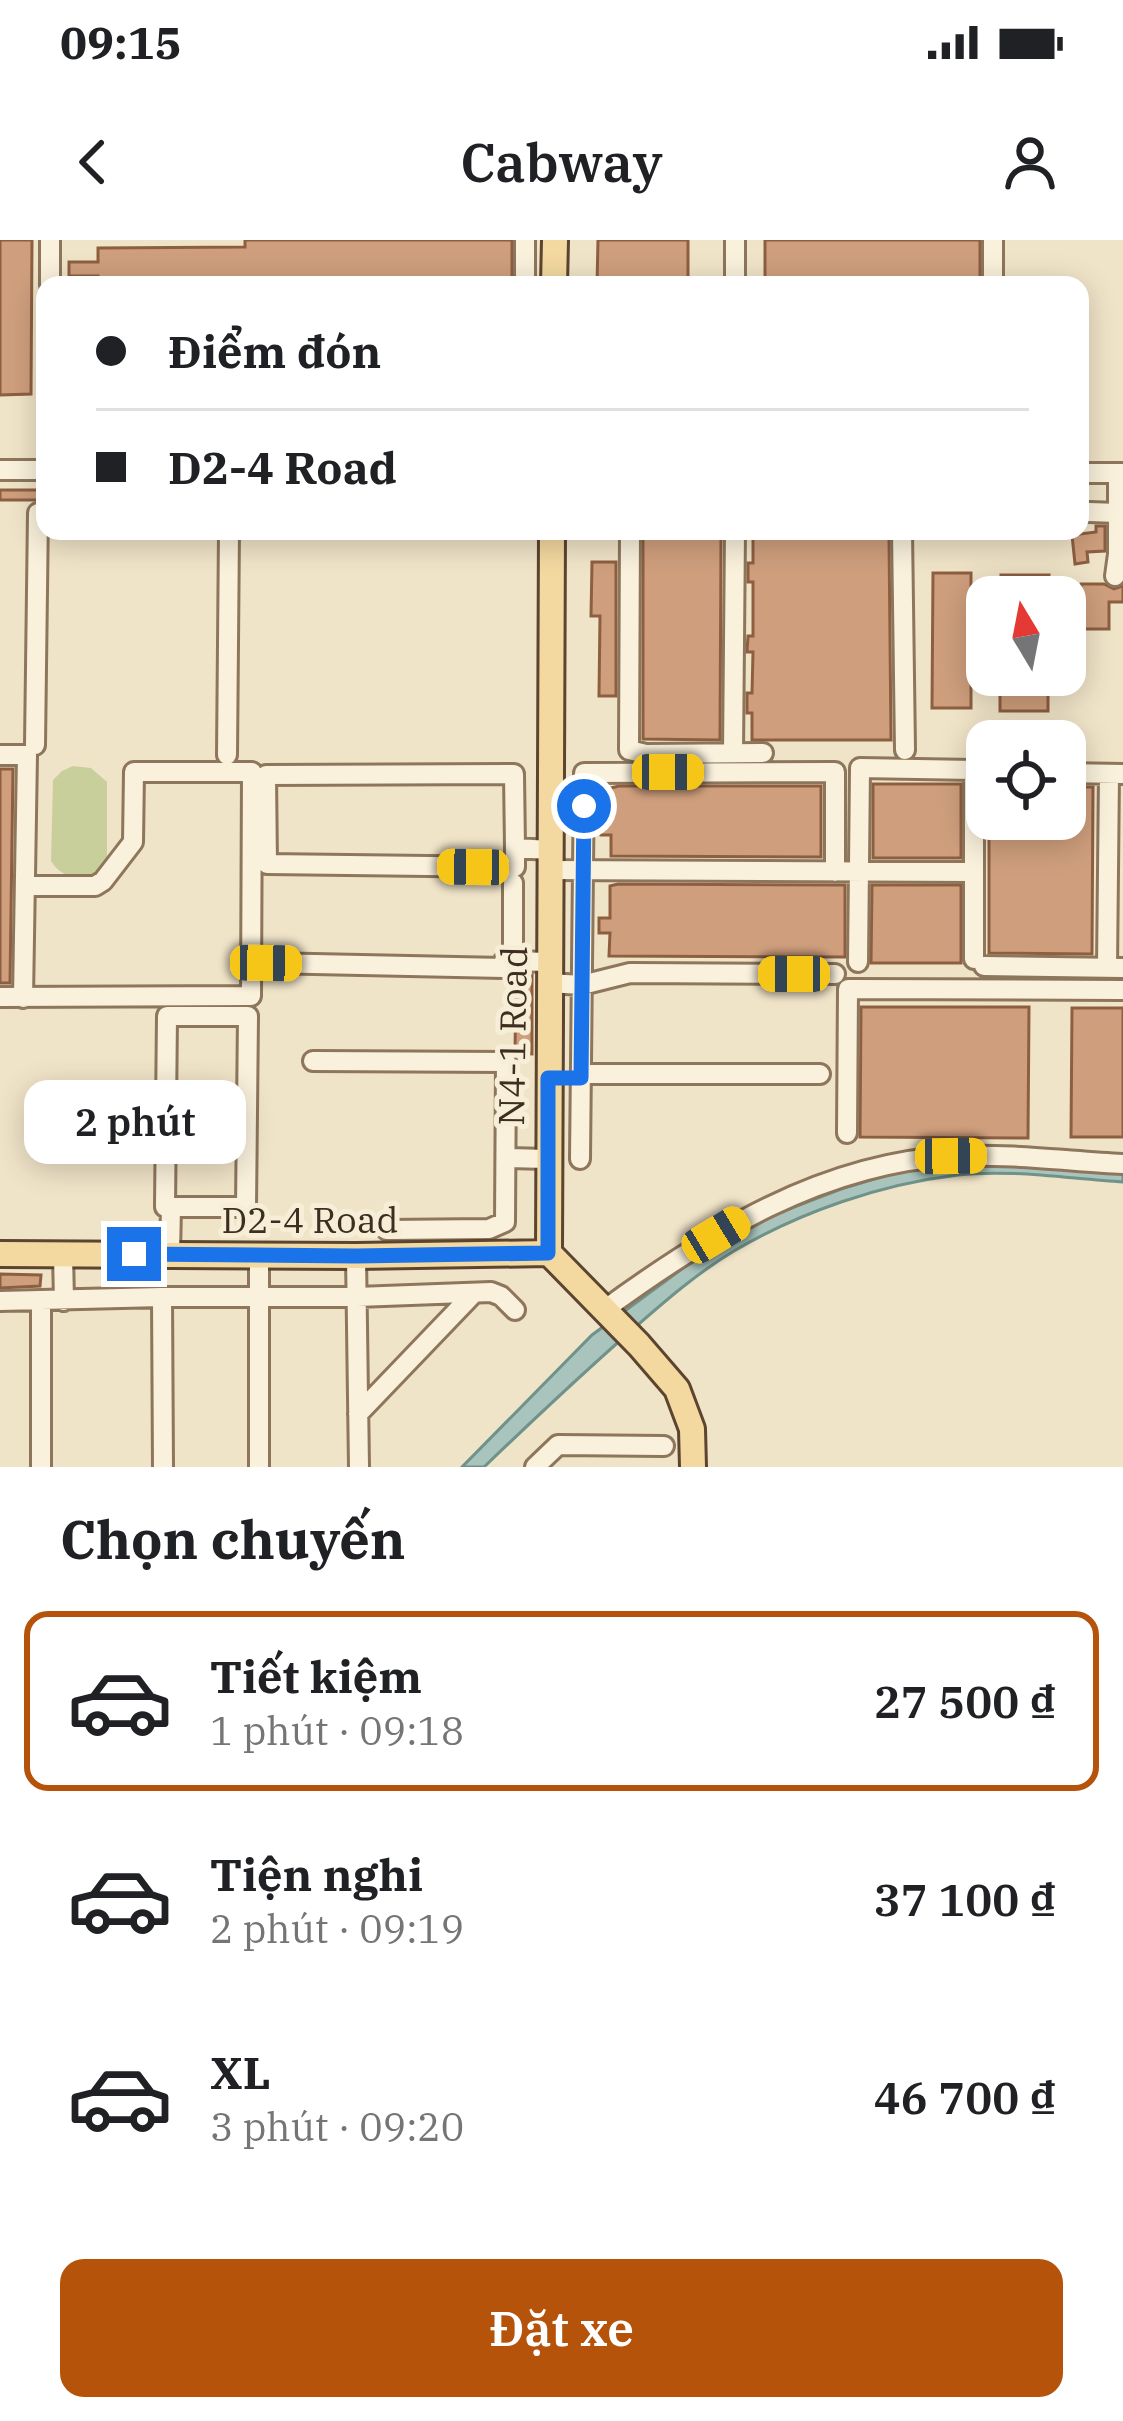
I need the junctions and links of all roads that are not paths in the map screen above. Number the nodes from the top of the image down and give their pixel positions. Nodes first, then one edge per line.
1 (50, 240) edge
2 (525, 240) edge
3 (555, 240) edge
4 (735, 240) edge
5 (993, 240) edge
6 (50, 276) edge
7 (525, 276) edge
8 (554, 276) edge
9 (735, 276) edge
10 (993, 276) edge
11 (0, 470) edge
12 (36, 470) edge
13 (1089, 473) edge
14 (1121, 473) edge
15 (1089, 512) dead end
16 (1118, 513) junction
17 (38, 540) edge
18 (230, 540) edge
19 (552, 540) edge
20 (630, 540) edge
21 (735, 540) edge
22 (902, 540) edge
23 (1115, 554) edge
24 (1115, 577) dead end
25 (35, 745) dead end
26 (905, 749) dead end
27 (733, 753) junction
28 (763, 753) dead end
29 (0, 754) edge
30 (227, 755) dead end
31 (1086, 773) edge
32 (1116, 774) edge
33 (983, 840) edge
34 (515, 848) junction
35 (549, 860) junction
36 (583, 871) junction
37 (835, 872) junction
38 (859, 872) junction
39 (974, 872) junction
40 (513, 883) dead end
41 (25, 886) junction
42 (513, 961) junction
43 (858, 962) dead end
44 (266, 963) dead end
45 (979, 963) junction
46 (1054, 967) junction
47 (1117, 968) edge
48 (549, 973) junction
49 (835, 974) dead end
50 (581, 985) junction
51 (984, 990) junction
52 (1054, 990) junction
53 (1122, 990) edge
54 (0, 997) edge
55 (22, 998) junction
56 (314, 1061) dead end
57 (820, 1074) dead end
58 (581, 1076) junction
59 (548, 1078) junction
60 (847, 1133) dead end
61 (506, 1158) junction
62 (547, 1159) junction
63 (580, 1159) dead end
64 (1123, 1164) edge
65 (171, 1207) junction
66 (387, 1230) dead end
67 (548, 1253) junction
68 (0, 1254) edge
69 (63, 1254) junction
70 (170, 1254) junction
71 (259, 1254) junction
72 (356, 1256) junction
73 (474, 1293) junction
74 (357, 1297) junction
75 (162, 1298) junction
76 (259, 1298) junction
77 (0, 1300) edge
78 (41, 1300) junction
79 (64, 1300) junction
80 (515, 1310) dead end
81 (604, 1310) junction
82 (358, 1414) junction
83 (664, 1446) dead end
84 (41, 1467) edge
85 (163, 1467) edge
86 (260, 1467) edge
87 (359, 1467) edge
88 (536, 1467) edge
89 (693, 1467) edge

1 - 6 street
2 - 7 street
3 - 8 main road
4 - 9 street
5 - 10 street
11 - 12 street
13 - 14 street
14 - 16 street
15 - 16 street
16 - 23 street
17 - 25 street
18 - 30 street
19 - 35 main road, N4-1 Road
20 - 27 street
21 - 27 street
22 - 26 street
23 - 24 street
27 - 28 street
29 - 41 street
31 - 32 street
32 - 47 street
33 - 45 street
34 - 34 street
34 - 35 street
35 - 36 street
35 - 48 main road, N4-1 Road
36 - 37 street
36 - 37 street
36 - 50 street
37 - 38 street
38 - 39 street
38 - 39 street
38 - 43 street
39 - 45 street
40 - 42 street
41 - 55 street
41 - 55 street
42 - 44 street
42 - 48 street
45 - 46 street
45 - 51 street
46 - 47 street
46 - 52 street
47 - 53 street
48 - 50 street
48 - 59 main road, N4-1 Road
49 - 50 street
50 - 58 street
51 - 52 street
51 - 60 street
52 - 53 street
54 - 55 street
56 - 61 street
57 - 58 street
58 - 59 street
58 - 63 street
59 - 62 main road, N4-1 Road
61 - 62 street
61 - 66 street
62 - 67 main road, N4-1 Road
64 - 81 street
65 - 65 street
65 - 70 street
67 - 72 main road, D2-4 Road
67 - 81 main road
68 - 69 main road, D2-4 Road
69 - 70 main road, D2-4 Road
69 - 79 street
70 - 71 main road, D2-4 Road
71 - 72 main road, D2-4 Road
71 - 76 street
72 - 74 street
73 - 74 street
73 - 80 street
73 - 82 street
74 - 76 street
74 - 82 street
75 - 76 street
75 - 79 street
75 - 85 street
76 - 86 street
77 - 78 street
78 - 79 street
78 - 84 street
81 - 89 main road
82 - 87 street
83 - 88 street

